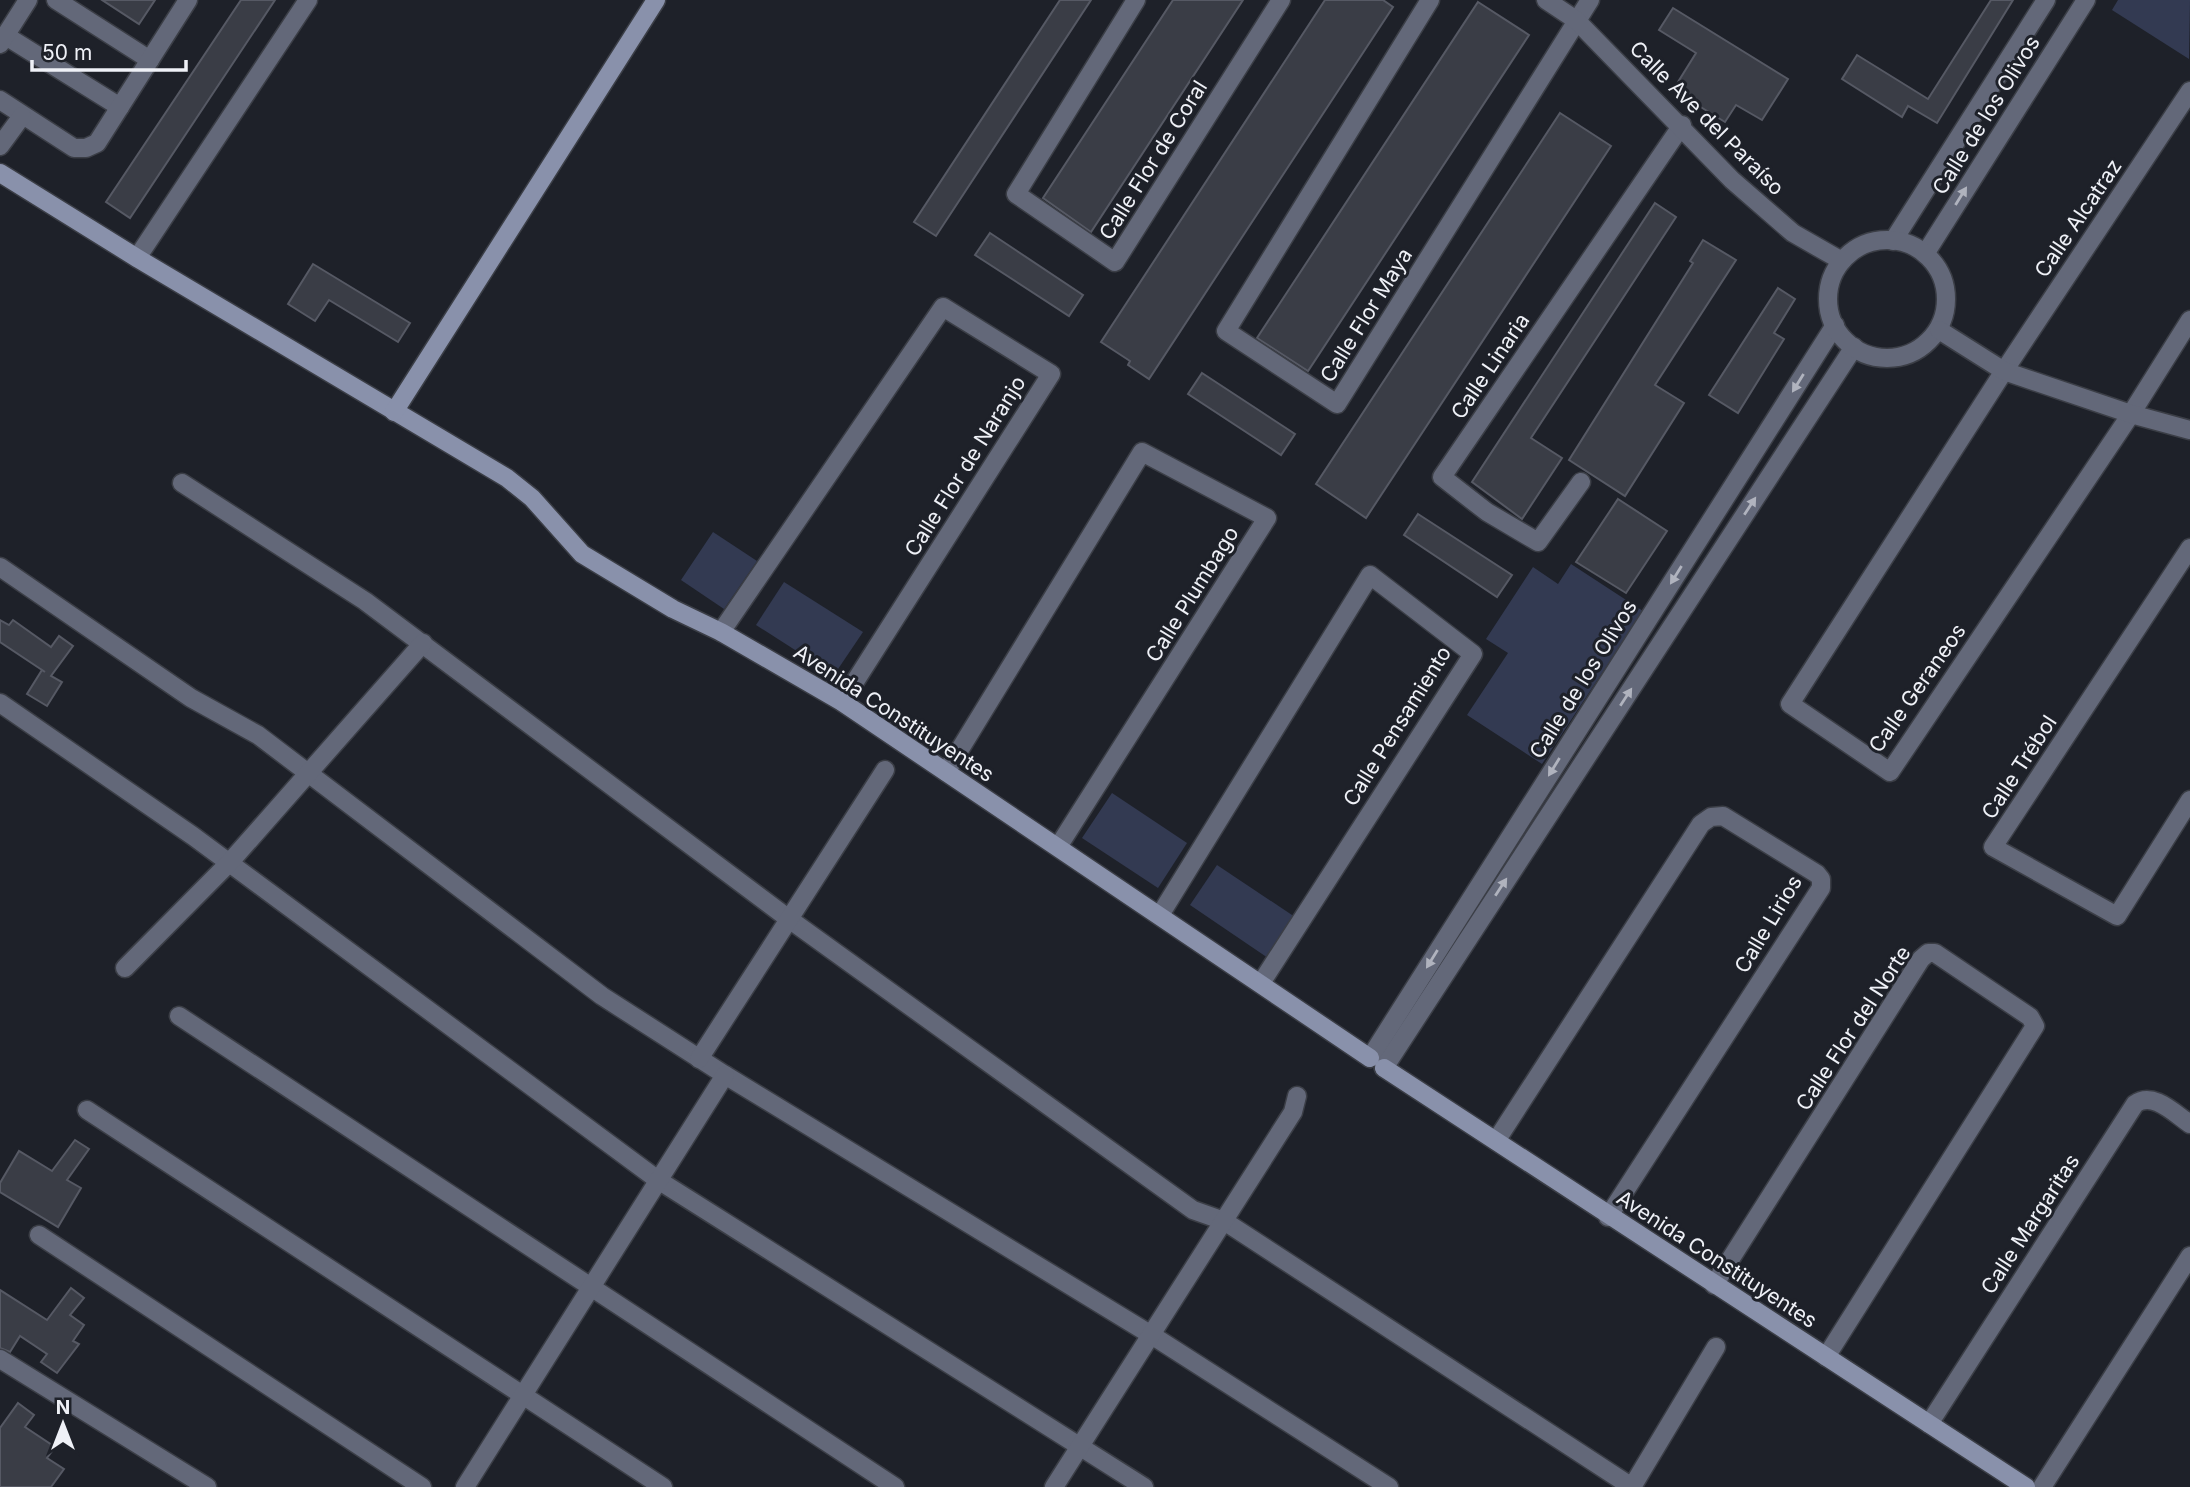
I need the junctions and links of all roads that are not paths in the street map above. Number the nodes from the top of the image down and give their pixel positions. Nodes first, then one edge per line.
1 (28, 0) edge
2 (56, 0) edge
3 (188, 0) edge
4 (308, 0) edge
5 (656, 0) edge
6 (1136, 0) edge
7 (1281, 0) edge
8 (1430, 0) edge
9 (1546, 0) edge
10 (1590, 0) edge
11 (2046, 0) edge
12 (2086, 0) edge
13 (1576, 20) junction
14 (3, 40) edge
15 (150, 60) junction
16 (2190, 91) edge
17 (0, 100) edge
18 (120, 107) junction
19 (22, 116) junction
20 (1682, 125) junction
21 (0, 146) edge
22 (0, 173) edge
23 (1893, 241) junction
24 (1924, 254) junction
25 (137, 258) junction
26 (1842, 261) junction
27 (2190, 320) edge
28 (1835, 325) junction
29 (1939, 330) junction
30 (1854, 346) junction
31 (2004, 371) junction
32 (394, 412) junction
33 (2131, 414) junction
34 (2190, 430) edge
35 (1581, 482) dead end
36 (181, 484) dead end
37 (2190, 548) edge
38 (0, 568) edge
39 (721, 632) junction
40 (422, 643) junction
41 (842, 702) junction
42 (0, 703) edge
43 (885, 770) dead end
44 (308, 771) junction
45 (946, 772) junction
46 (2190, 800) edge
47 (1058, 847) junction
48 (230, 862) junction
49 (1160, 915) junction
50 (789, 919) junction
51 (125, 968) dead end
52 (1261, 983) junction
53 (179, 1016) dead end
54 (699, 1059) junction
55 (1377, 1063) junction
56 (725, 1075) junction
57 (1297, 1096) dead end
58 (87, 1110) dead end
59 (2190, 1124) edge
60 (1496, 1141) junction
61 (658, 1180) junction
62 (1608, 1217) junction
63 (1224, 1221) junction
64 (39, 1235) dead end
65 (2190, 1256) edge
66 (1714, 1285) junction
67 (589, 1289) junction
68 (1153, 1336) junction
69 (1716, 1347) dead end
70 (1826, 1357) junction
71 (0, 1359) edge
72 (521, 1395) junction
73 (1929, 1424) junction
74 (1081, 1447) junction
75 (207, 1487) edge
76 (422, 1487) edge
77 (465, 1487) edge
78 (663, 1487) edge
79 (895, 1487) edge
80 (1055, 1487) edge
81 (1144, 1487) edge
82 (1389, 1487) edge
83 (2026, 1487) edge
84 (2042, 1487) edge

1 - 14 street
2 - 15 street
3 - 15 street
4 - 25 street
5 - 32 main road
6 - 7 street, Calle Flor de Coral
8 - 13 street, Calle Flor Maya
9 - 13 street, Calle Ave del Paraíso
10 - 13 street
11 - 23 street, Calle de los Olivos
24 -> 12 street, Calle de los Olivos
13 - 20 street, Calle Ave del Paraíso
14 - 18 street
15 - 18 street
16 - 31 street, Calle Alcatraz
17 - 19 street
18 - 19 street
19 - 21 street
20 - 26 street, Calle Ave del Paraíso
20 - 35 street, Calle Linaria
22 - 25 main road, Avenida Constituyentes
23 - 24 street
23 - 26 street
24 - 29 street
25 - 32 main road, Avenida Constituyentes
26 - 28 street
27 - 33 street
28 - 30 street
28 -> 55 street, Calle de los Olivos
29 - 30 street
29 - 31 street
55 -> 30 street, Calle de los Olivos
31 - 33 street
31 - 33 street, Calle Geraneos
32 - 39 main road, Avenida Constituyentes
33 - 34 street
36 - 40 street
37 - 46 street, Calle Trébol
38 - 44 street
39 - 41 main road, Avenida Constituyentes
39 - 41 street, Calle Flor de Naranjo
40 - 44 street
40 - 50 street
41 - 45 main road, Avenida Constituyentes
42 - 48 street
43 - 50 street
44 - 48 street
44 - 54 street
45 - 47 main road, Avenida Constituyentes
45 - 47 street, Calle Plumbago
47 - 49 main road, Avenida Constituyentes
48 - 51 street
48 - 61 street
49 - 52 main road, Avenida Constituyentes
49 - 52 street, Calle Pensamiento
50 - 54 street
50 - 63 street
52 - 55 main road, Avenida Constituyentes
53 - 67 street
54 - 56 street
55 - 60 main road, Avenida Constituyentes
56 - 61 street
56 - 68 street
57 - 63 street
58 - 72 street
59 - 73 street, Calle Margaritas
60 - 62 main road, Avenida Constituyentes
60 - 62 street, Calle Lirios
61 - 67 street
61 - 74 street
62 - 66 main road, Avenida Constituyentes
63 - 68 street
63 - 69 street
64 - 76 street
65 - 84 street
66 - 70 main road, Avenida Constituyentes
66 - 70 street, Calle Flor del Norte
67 - 72 street
67 - 79 street
68 - 74 street
68 - 82 street
70 - 73 main road, Avenida Constituyentes
71 - 75 street
72 - 77 street
72 - 78 street
73 - 83 main road, Avenida Constituyentes
74 - 80 street
74 - 81 street

